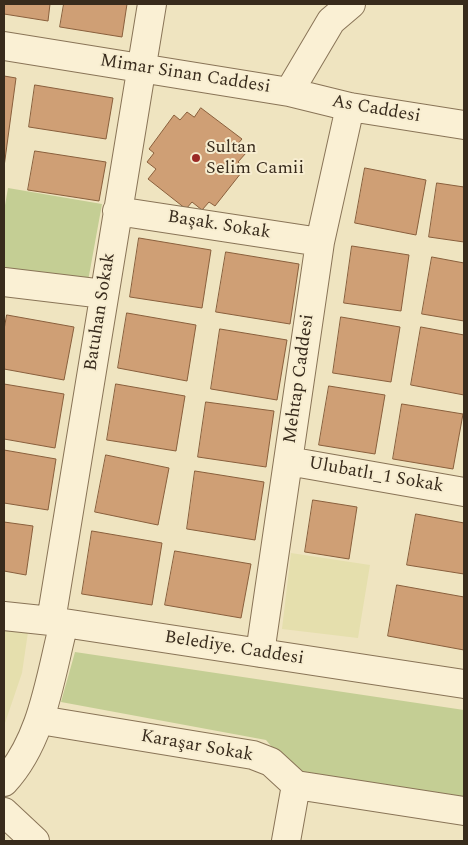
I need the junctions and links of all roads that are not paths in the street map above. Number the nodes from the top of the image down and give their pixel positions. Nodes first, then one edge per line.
1 (152, 4) edge
2 (351, 4) edge
3 (4, 46) edge
4 (140, 68) junction
5 (289, 92) junction
6 (350, 107) junction
7 (464, 125) edge
8 (117, 211) junction
9 (320, 242) junction
10 (4, 282) edge
11 (104, 294) junction
12 (288, 461) junction
13 (464, 492) edge
14 (4, 616) edge
15 (57, 622) junction
16 (260, 652) junction
17 (464, 684) edge
18 (40, 720) junction
19 (4, 782) edge
20 (296, 785) junction
21 (464, 811) edge
22 (4, 812) edge
23 (35, 841) edge
24 (286, 841) edge

1 - 4 street, Batuhan Sokak
2 - 5 street, Mimar Sinan Caddesi
3 - 4 street, Mimar Sinan Caddesi
4 - 5 street, Mimar Sinan Caddesi
4 - 8 street, Batuhan Sokak
5 - 6 street, As Caddesi
6 - 7 street, As Caddesi
6 - 9 street, Mehtap Caddesi
8 - 9 street, Başak. Sokak
8 - 11 street, Batuhan Sokak
9 - 12 street, Mehtap Caddesi
10 - 11 street
11 - 15 street, Batuhan Sokak
12 - 13 street, Ulubatlı_1 Sokak
12 - 16 street, Mehtap Caddesi
14 - 15 street, Belediye. Caddesi
15 - 16 street, Belediye. Caddesi
15 - 18 street, Batuhan Sokak
16 - 17 street, Belediye. Caddesi
18 - 19 street, Batuhan Sokak
18 - 20 street, Karaşar Sokak
20 - 21 street
20 - 24 street
22 - 23 street

